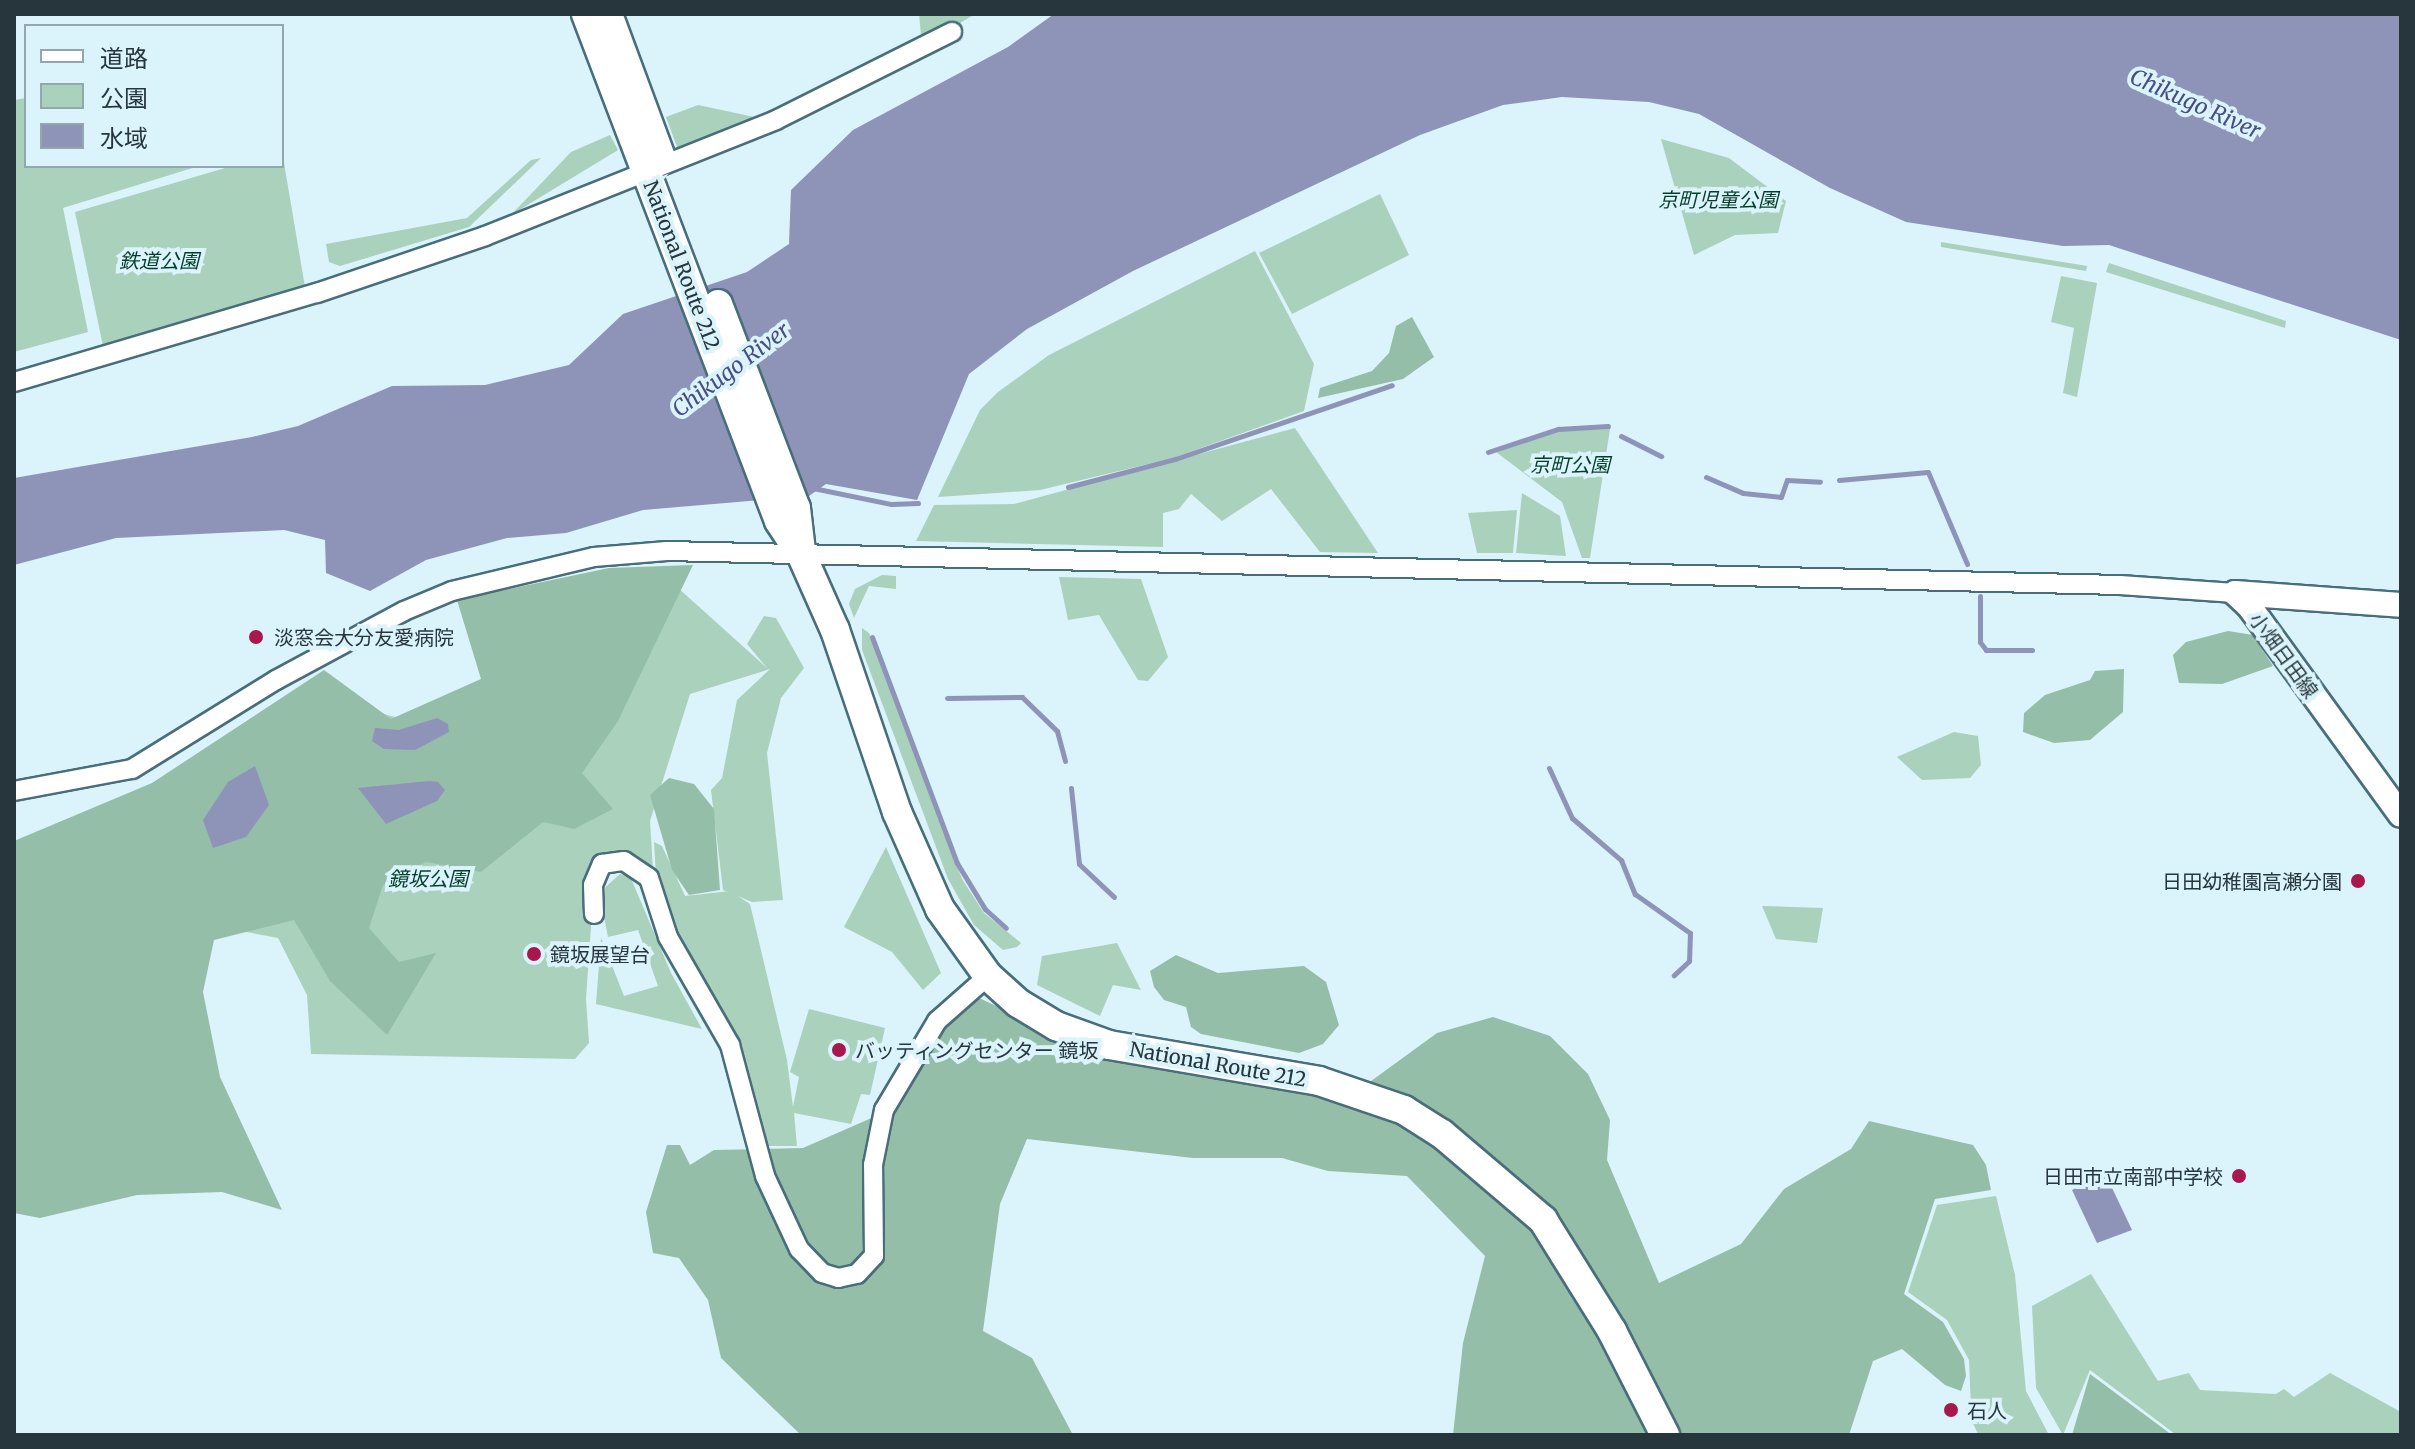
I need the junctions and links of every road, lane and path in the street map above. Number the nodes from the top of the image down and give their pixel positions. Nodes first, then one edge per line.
1 (586, 14) edge
2 (608, 14) edge
3 (952, 32) dead end
4 (656, 170) junction
5 (14, 382) edge
6 (802, 556) junction
7 (2235, 593) junction
8 (2401, 605) edge
9 (14, 791) edge
10 (2401, 815) edge
11 (594, 914) dead end
12 (988, 976) junction
13 (1665, 1435) edge

1 - 4 highway, National Route 212
2 - 4 highway, National Route 212
3 - 4 street
4 - 5 street
4 - 6 highway, National Route 212
6 - 7 street
6 - 9 street
6 - 12 highway, National Route 212
7 - 8 main road, 小畑日田線
7 - 10 main road, 小畑日田線
11 - 12 street
12 - 13 highway, National Route 212

